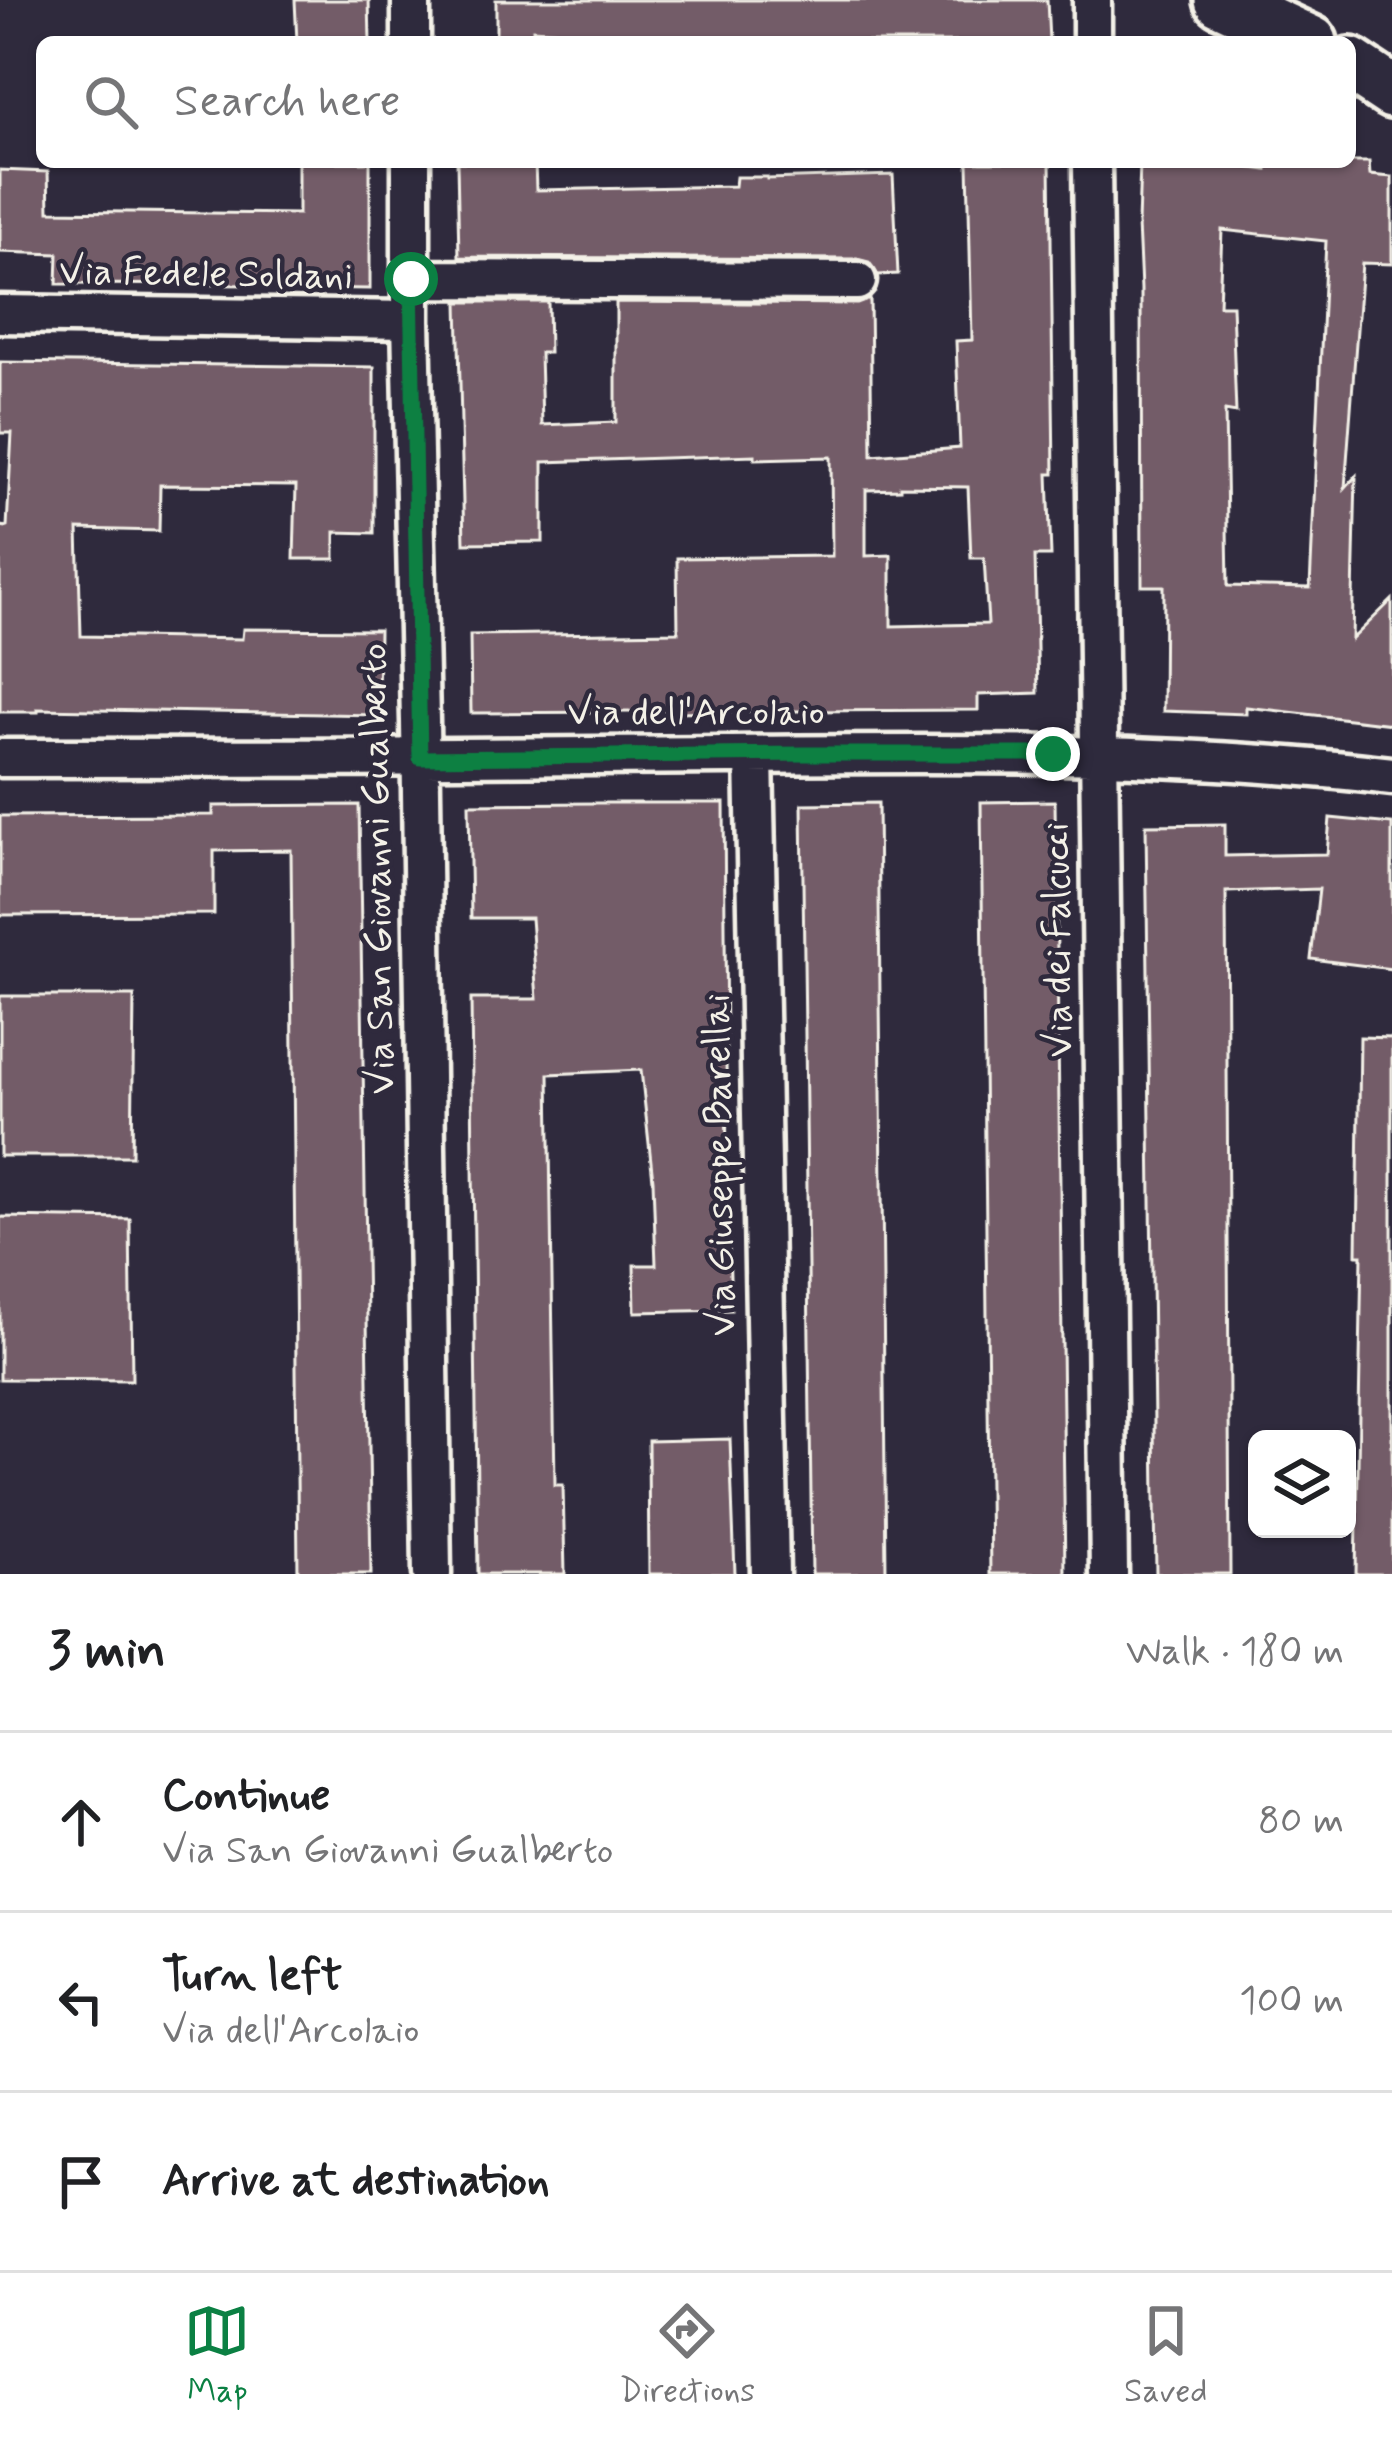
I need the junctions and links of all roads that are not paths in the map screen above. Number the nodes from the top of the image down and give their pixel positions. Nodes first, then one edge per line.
1 (411, 0) edge
2 (1092, 0) edge
3 (1221, 0) edge
4 (411, 36) edge
5 (1092, 36) edge
6 (1298, 36) edge
7 (1356, 68) edge
8 (1392, 92) edge
9 (411, 168) edge
10 (1092, 168) edge
11 (411, 279) junction
12 (857, 281) dead end
13 (0, 314) edge
14 (411, 320) junction
15 (754, 754) junction
16 (1100, 755) junction
17 (0, 758) edge
18 (420, 758) junction
19 (1392, 776) edge
20 (432, 1574) edge
21 (770, 1574) edge
22 (1109, 1574) edge

1 - 4 street
2 - 5 street
3 - 6 street
7 - 8 street
9 - 11 street, Via San Giovanni Gualberto
10 - 16 street, Via dei Falcucci
11 - 12 street
11 - 14 street, Via San Giovanni Gualberto
13 - 14 street, Via Fedele Soldani
14 - 18 street, Via San Giovanni Gualberto
15 - 16 street, Via dell'Arcolaio
15 - 18 street, Via dell'Arcolaio
15 - 21 street, Via Giuseppe Barellai
16 - 19 street, Via dell'Arcolaio
16 - 22 street, Via dei Falcucci
17 - 18 street, Via dell'Arcolaio
18 - 20 street, Via San Giovanni Gualberto

